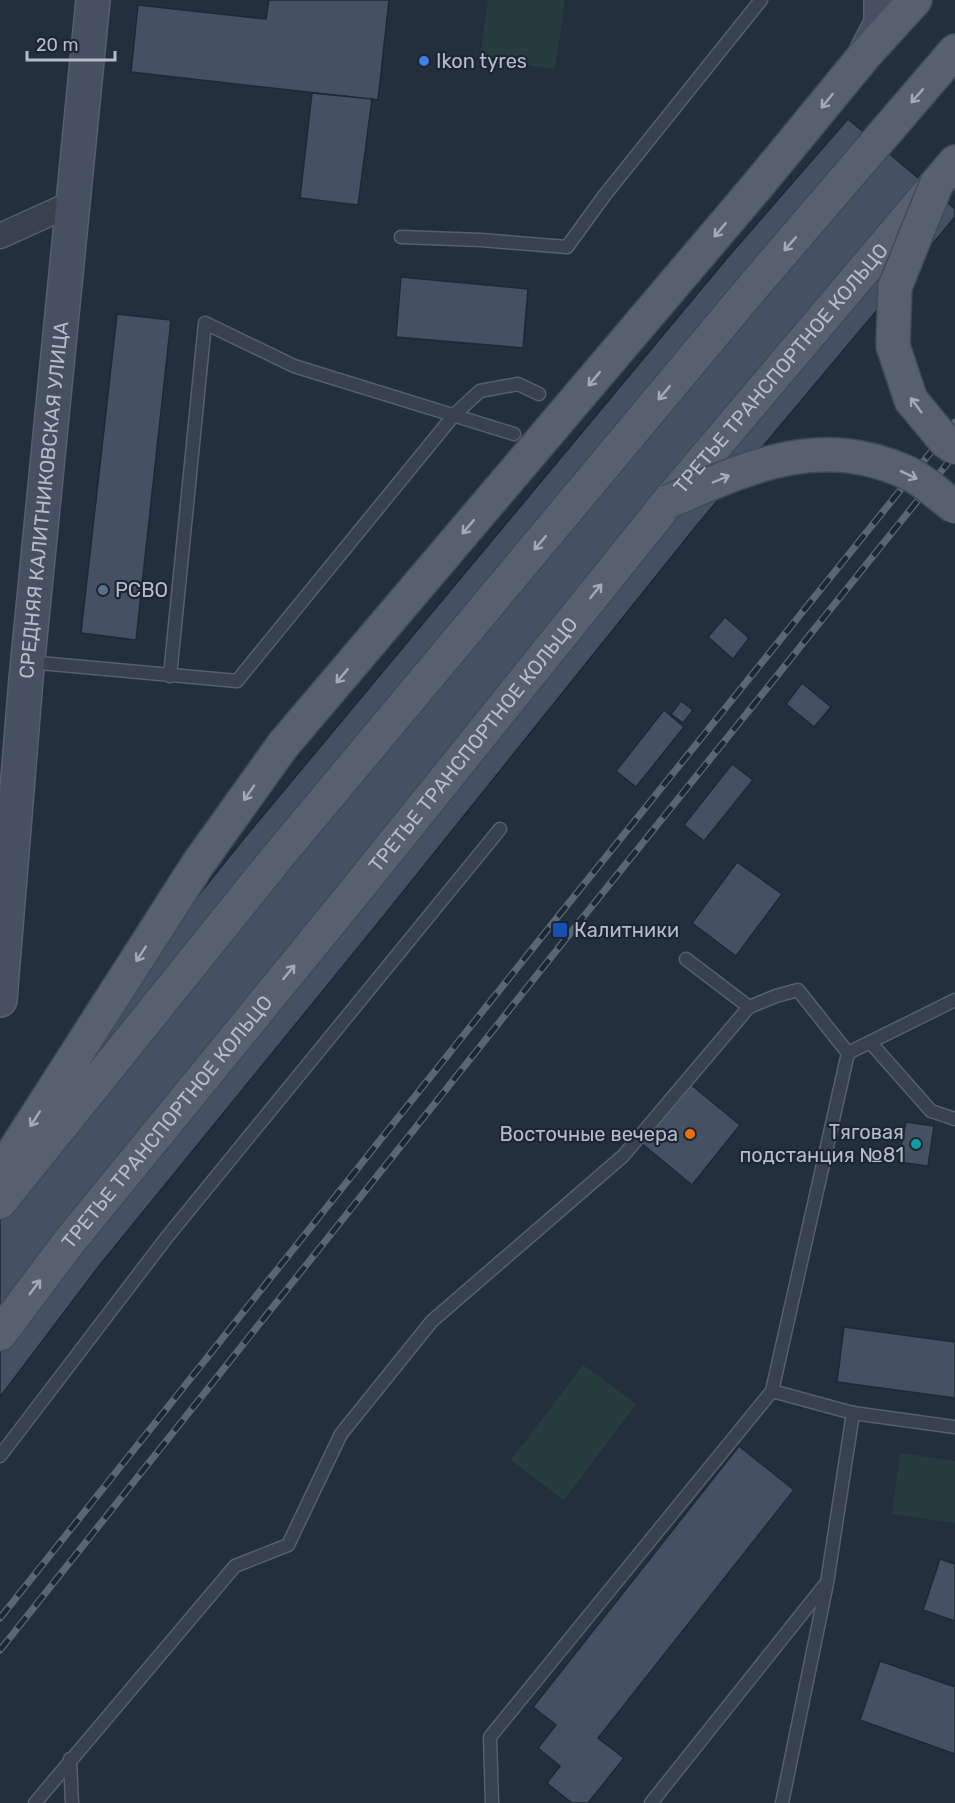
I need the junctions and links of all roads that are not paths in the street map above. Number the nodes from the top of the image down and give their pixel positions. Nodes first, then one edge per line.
1 (93, 0) edge
2 (761, 0) edge
3 (881, 0) edge
4 (915, 0) edge
5 (955, 51) edge
6 (864, 56) junction
7 (946, 173) edge
8 (73, 203) junction
9 (0, 236) edge
10 (401, 237) dead end
11 (539, 394) dead end
12 (454, 415) junction
13 (514, 434) dead end
14 (955, 448) edge
15 (668, 502) junction
16 (955, 507) edge
17 (28, 662) junction
18 (170, 676) junction
19 (500, 829) dead end
20 (686, 959) dead end
21 (0, 1000) edge
22 (955, 1000) edge
23 (749, 1007) junction
24 (870, 1042) junction
25 (848, 1053) junction
26 (955, 1119) edge
27 (0, 1174) edge
28 (0, 1202) edge
29 (0, 1334) edge
30 (771, 1391) junction
31 (853, 1413) junction
32 (955, 1426) edge
33 (0, 1456) edge
34 (827, 1583) junction
35 (70, 1759) junction
36 (35, 1803) edge
37 (72, 1803) edge
38 (492, 1803) edge
39 (651, 1803) edge
40 (782, 1803) edge

1 - 8 street, СРЕДНЯЯ КАЛИТНИКОВСКАЯ УЛИЦА
2 - 10 lane
3 - 6 street
4 - 6 main road
5 -> 28 main road
6 -> 27 main road
14 -> 7 main road, bridge
7 - 15 main road, ТРЕТЬЕ ТРАНСПОРТНОЕ КОЛЬЦО, bridge
8 - 9 street
8 - 17 street, СРЕДНЯЯ КАЛИТНИКОВСКАЯ УЛИЦА
11 - 12 lane
12 - 13 lane
12 - 18 lane
12 - 18 lane
15 -> 16 main road, bridge
29 -> 15 main road, ТРЕТЬЕ ТРАНСПОРТНОЕ КОЛЬЦО
17 - 18 lane
17 - 21 street, СРЕДНЯЯ КАЛИТНИКОВСКАЯ УЛИЦА
19 - 33 lane
20 - 23 lane
22 - 24 lane
23 - 25 lane
23 - 35 lane
24 - 25 lane
24 - 26 lane
25 - 30 lane
30 - 31 lane
30 - 38 lane
31 - 32 lane
31 - 34 lane
34 - 39 lane
34 - 40 lane
35 - 36 lane
35 - 37 lane

